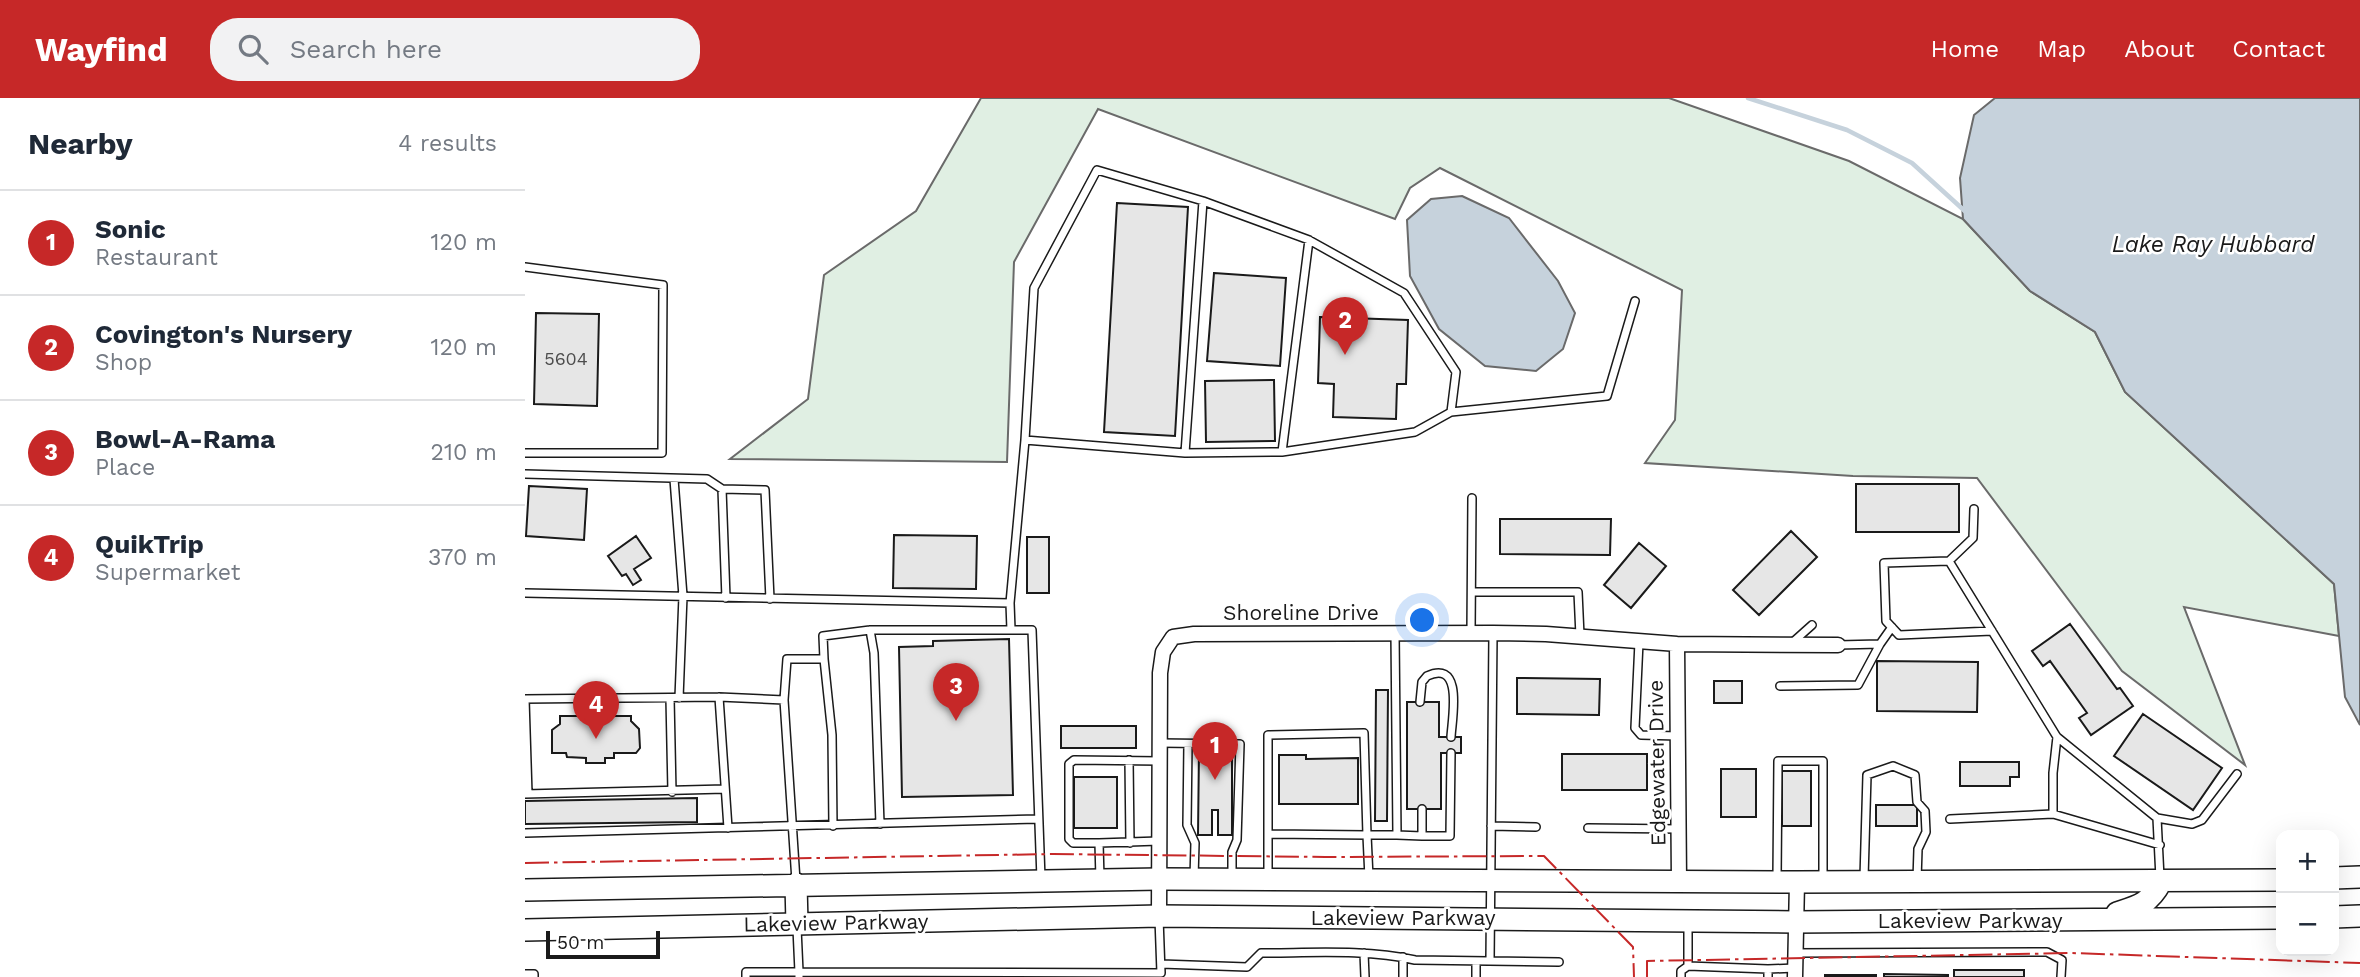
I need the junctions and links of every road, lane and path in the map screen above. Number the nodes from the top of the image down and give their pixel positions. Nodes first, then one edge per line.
1 (1203, 201) junction
2 (1309, 240) junction
3 (525, 267) edge
4 (1635, 301) dead end
5 (1451, 412) junction
6 (1025, 440) junction
7 (1282, 452) junction
8 (525, 453) edge
9 (1185, 453) junction
10 (525, 474) edge
11 (674, 479) junction
12 (722, 489) junction
13 (1472, 498) dead end
14 (1974, 509) dead end
15 (1949, 561) junction
16 (1472, 592) junction
17 (525, 593) edge
18 (683, 596) junction
19 (726, 598) junction
20 (770, 599) junction
21 (1010, 603) junction
22 (1812, 625) dead end
23 (1892, 627) junction
24 (870, 630) junction
25 (1011, 630) junction
26 (1992, 631) junction
27 (1395, 633) junction
28 (1471, 633) junction
29 (1493, 633) junction
30 (1580, 636) junction
31 (1639, 641) junction
32 (1880, 643) junction
33 (1677, 644) junction
34 (1790, 645) junction
35 (1837, 645) joint
36 (824, 659) junction
37 (1780, 686) dead end
38 (719, 697) junction
39 (670, 698) junction
40 (679, 698) junction
41 (525, 699) edge
42 (784, 700) junction
43 (1420, 702) dead end
44 (1678, 736) junction
45 (1451, 737) dead end
46 (2057, 737) junction
47 (1160, 743) junction
48 (1188, 744) junction
49 (1451, 753) dead end
50 (1129, 760) junction
51 (1160, 761) junction
52 (2237, 774) dead end
53 (725, 789) junction
54 (672, 792) junction
55 (526, 794) edge
56 (1422, 809) dead end
57 (2053, 814) junction
58 (2157, 818) junction
59 (1038, 819) junction
60 (1950, 819) dead end
61 (880, 824) junction
62 (833, 826) junction
63 (1491, 826) junction
64 (792, 827) junction
65 (1536, 827) dead end
66 (728, 828) junction
67 (1588, 828) dead end
68 (1679, 829) junction
69 (525, 833) edge
70 (1268, 834) junction
71 (1367, 835) junction
72 (1397, 835) junction
73 (1422, 836) junction
74 (1159, 841) junction
75 (1099, 843) junction
76 (1130, 843) junction
77 (2159, 845) junction
78 (2360, 877) edge
79 (1159, 878) junction
80 (1369, 878) junction
81 (2339, 878) edge
82 (1100, 879) junction
83 (1194, 879) junction
84 (1233, 879) junction
85 (1268, 879) junction
86 (1041, 880) junction
87 (2276, 880) edge
88 (1491, 881) junction
89 (1679, 881) junction
90 (1787, 882) junction
91 (1823, 882) junction
92 (1864, 882) junction
93 (1917, 882) junction
94 (2161, 882) junction
95 (796, 884) junction
96 (525, 890) edge
97 (1159, 916) junction
98 (2360, 916) edge
99 (2339, 917) edge
100 (1490, 918) junction
101 (2276, 918) edge
102 (1688, 920) junction
103 (2048, 920) junction
104 (1795, 922) junction
105 (797, 924) junction
106 (525, 930) edge
107 (1364, 953) junction
108 (1403, 957) junction
109 (1476, 961) junction
110 (1490, 961) junction
111 (1559, 962) dead end
112 (1688, 965) junction
113 (1795, 966) edge
114 (1247, 967) junction
115 (1162, 971) edge
116 (1768, 973) edge
117 (525, 974) edge
118 (1028, 974) edge
119 (799, 975) edge
120 (1131, 975) edge
121 (534, 977) edge
122 (746, 977) edge
123 (1247, 977) edge
124 (1365, 977) edge
125 (1403, 977) edge
126 (1476, 977) edge
127 (1681, 977) edge
128 (2061, 977) edge

1 - 2 lane
1 - 6 lane
1 - 9 lane
2 - 5 lane
2 - 7 lane
3 - 8 lane
4 - 5 lane
5 - 7 lane
6 - 9 lane
6 - 21 lane
7 - 9 lane
10 - 11 lane
11 - 12 lane
11 - 18 lane
12 - 19 lane
12 - 20 lane
13 - 16 lane
14 - 15 lane
15 - 23 lane
15 - 26 lane
16 - 28 lane
16 - 30 lane
17 - 18 lane
18 - 19 lane
18 - 40 lane
19 - 20 lane
20 - 21 lane
21 - 25 lane
22 - 34 lane
23 - 26 lane
23 - 32 lane
24 - 25 lane
24 - 36 lane
24 - 61 lane
25 - 59 lane
26 - 46 lane
27 - 28 street, Shoreline Drive
27 - 47 street, Shoreline Drive
27 - 72 lane
28 - 29 street, Shoreline Drive
29 - 30 street, Shoreline Drive
29 - 63 lane
30 - 31 street, Shoreline Drive
31 - 33 street, Shoreline Drive
31 - 44 lane
32 - 35 lane
32 - 37 lane
33 - 34 street, Shoreline Drive
33 - 44 street, Edgewater Drive
34 - 35 street, Shoreline Drive
36 - 42 lane
36 - 62 lane
38 - 40 lane
38 - 42 lane
38 - 53 lane
39 - 40 lane
39 - 41 lane
39 - 54 lane
41 - 55 lane
42 - 64 lane
43 - 45 lane
44 - 68 street, Edgewater Drive
46 - 57 lane
46 - 58 lane
47 - 48 lane
47 - 51 street, Shoreline Drive
48 - 83 lane
48 - 84 lane
49 - 73 lane
50 - 51 lane
50 - 75 lane
50 - 76 lane
51 - 74 street, Shoreline Drive
52 - 58 lane
53 - 54 lane
53 - 66 lane
54 - 55 lane
56 - 73 lane
57 - 60 lane
57 - 77 lane
58 - 77 lane
59 - 61 lane
59 - 86 lane
61 - 62 lane
62 - 64 lane
63 - 65 lane
63 - 88 lane
64 - 66 lane
64 - 95 lane
66 - 69 lane
67 - 68 lane
68 - 89 street, Edgewater Drive
70 - 71 lane
70 - 71 lane
70 - 85 lane
71 - 72 lane
71 - 80 lane
72 - 73 lane
74 - 76 lane
74 - 79 street, Shoreline Drive
75 - 76 lane
75 - 82 lane
77 - 94 lane
78 - 81 main road
79 - 82 main road, Lakeview Parkway
79 - 83 main road, Lakeview Parkway
79 - 97 street, Shoreline Drive
80 - 85 main road, Lakeview Parkway
80 - 88 main road, Lakeview Parkway
82 - 86 main road, Lakeview Parkway
83 - 84 main road, Lakeview Parkway
84 - 85 main road, Lakeview Parkway
86 - 95 main road, Lakeview Parkway
87 - 94 main road, Lakeview Parkway
88 - 89 main road, Lakeview Parkway
88 - 100 lane
89 - 90 main road, Lakeview Parkway
90 - 91 main road, Lakeview Parkway
90 - 91 lane
90 - 104 street
91 - 92 main road, Lakeview Parkway
92 - 93 main road, Lakeview Parkway
92 - 93 lane
93 - 94 main road, Lakeview Parkway
94 - 103 main road
95 - 96 main road, Lakeview Parkway
95 - 105 main road
97 - 100 main road, Lakeview Parkway
97 - 105 main road, Lakeview Parkway
97 - 115 lane
98 - 99 main road
100 - 102 main road, Lakeview Parkway
100 - 110 lane
101 - 103 main road, Lakeview Parkway
102 - 104 main road, Lakeview Parkway
102 - 112 lane
103 - 104 main road, Lakeview Parkway
104 - 113 street
105 - 106 main road, Lakeview Parkway
105 - 119 lane
107 - 108 lane
107 - 114 lane
107 - 124 lane
108 - 109 lane
108 - 125 lane
109 - 110 lane
109 - 126 lane
110 - 111 lane
112 - 116 lane
112 - 127 lane
113 - 116 lane
113 - 128 lane
114 - 115 lane
114 - 123 lane
115 - 120 lane
117 - 121 lane
118 - 119 lane
118 - 120 lane
119 - 122 lane

